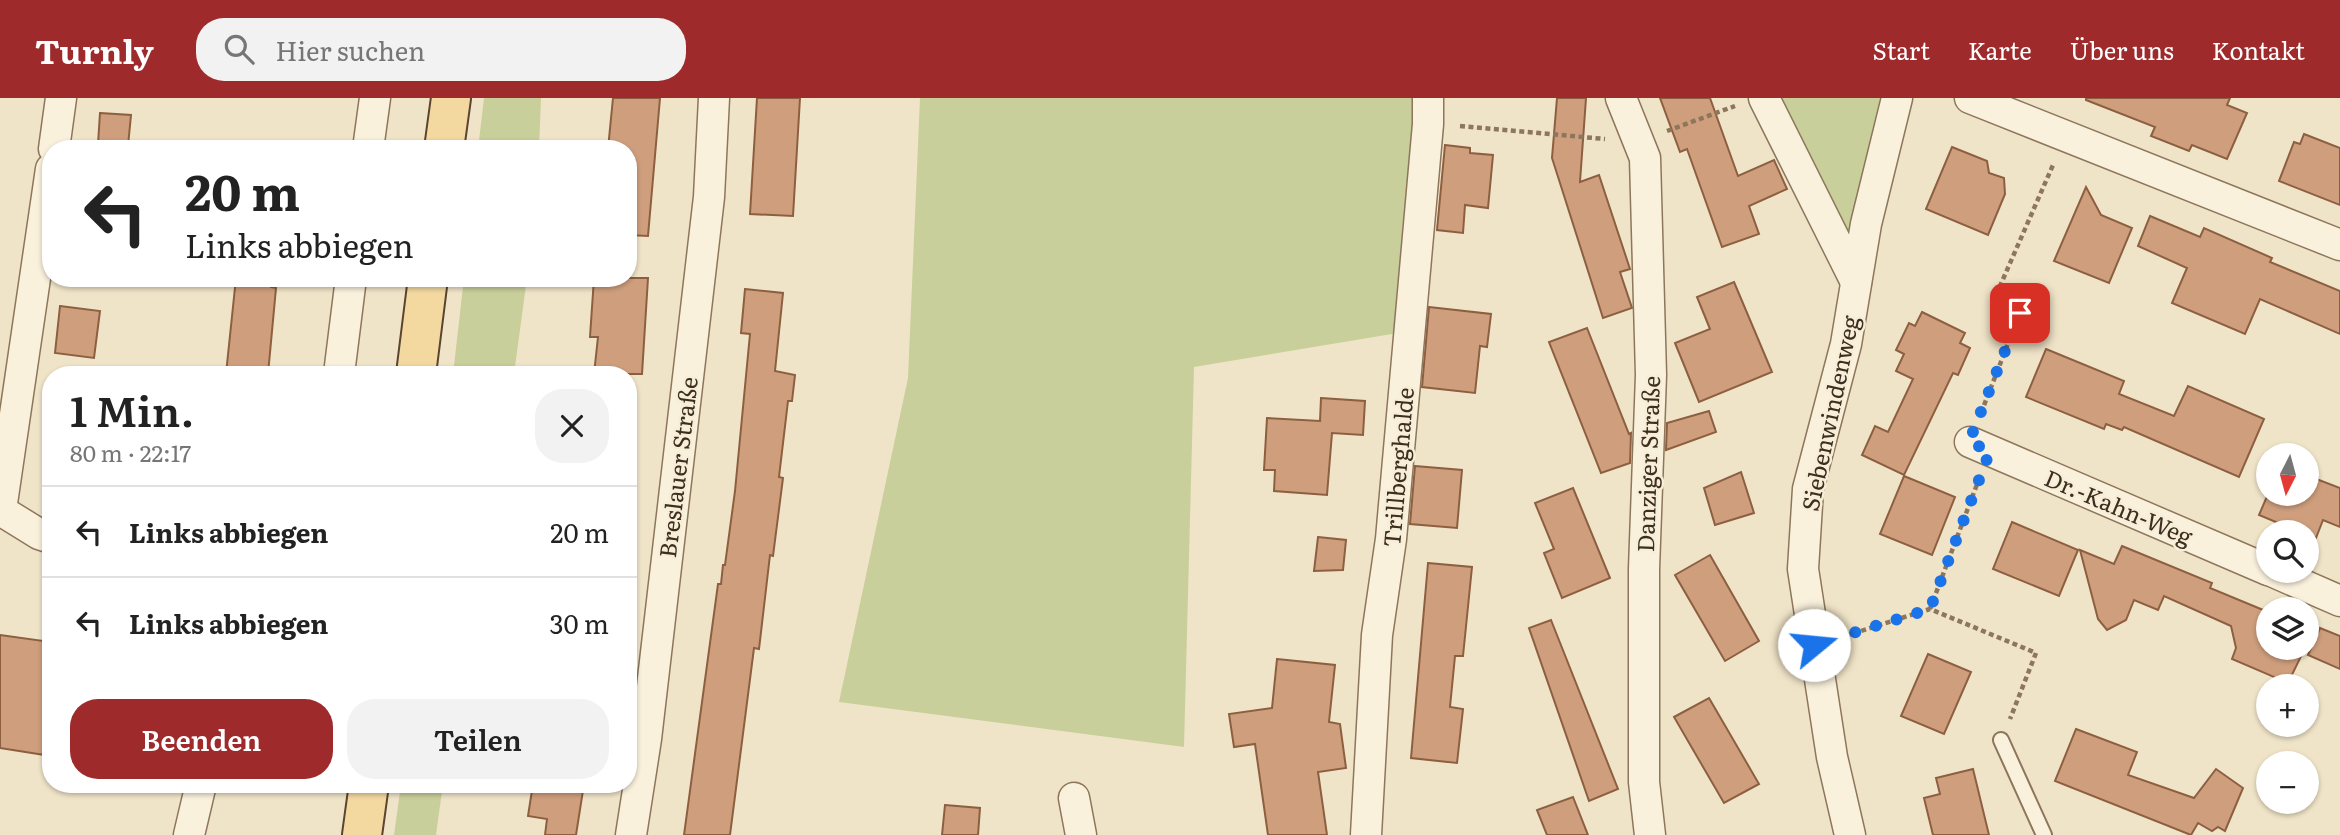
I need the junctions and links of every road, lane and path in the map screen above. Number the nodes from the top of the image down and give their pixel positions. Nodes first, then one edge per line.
1 (61, 98) edge
2 (375, 98) edge
3 (451, 98) edge
4 (714, 98) edge
5 (1621, 98) edge
6 (1897, 98) edge
7 (1970, 98) edge
8 (1755, 100) edge
9 (1428, 111) edge
10 (2066, 136) junction
11 (55, 140) edge
12 (369, 140) edge
13 (445, 140) edge
14 (1637, 142) junction
15 (42, 229) edge
16 (2340, 245) edge
17 (1856, 282) junction
18 (350, 287) edge
19 (427, 287) edge
20 (339, 366) edge
21 (417, 366) edge
22 (1980, 446) junction
23 (0, 510) edge
24 (42, 535) edge
25 (2256, 565) edge
26 (2298, 583) edge
27 (2340, 601) edge
28 (1930, 609) junction
29 (1814, 645) junction
30 (2001, 740) joint
31 (199, 793) edge
32 (368, 793) edge
33 (1074, 798) dead end
34 (189, 835) edge
35 (362, 835) edge
36 (631, 835) edge
37 (1081, 835) edge
38 (1366, 835) edge
39 (1650, 835) edge
40 (1850, 835) edge
41 (2044, 835) edge

1 - 11 street
2 - 12 street
3 - 13 main road
4 - 36 street, Breslauer Straße
5 - 14 street, Danziger Straße
6 - 17 street, Siebenwindenweg
7 - 10 street
8 - 14 path
8 - 17 street
9 - 14 path
9 - 38 street, Trillberghalde
10 - 16 street
10 - 22 path
14 - 39 street, Danziger Straße
15 - 23 street
17 - 29 street, Siebenwindenweg
18 - 20 street
19 - 21 main road
22 - 25 street, Dr.-Kahn-Weg
22 - 28 path
23 - 24 street
26 - 27 street, Dr.-Kahn-Weg
28 - 29 path
28 - 30 path
29 - 40 street, Siebenwindenweg
30 - 41 lane
31 - 34 street
32 - 35 main road
33 - 37 street

